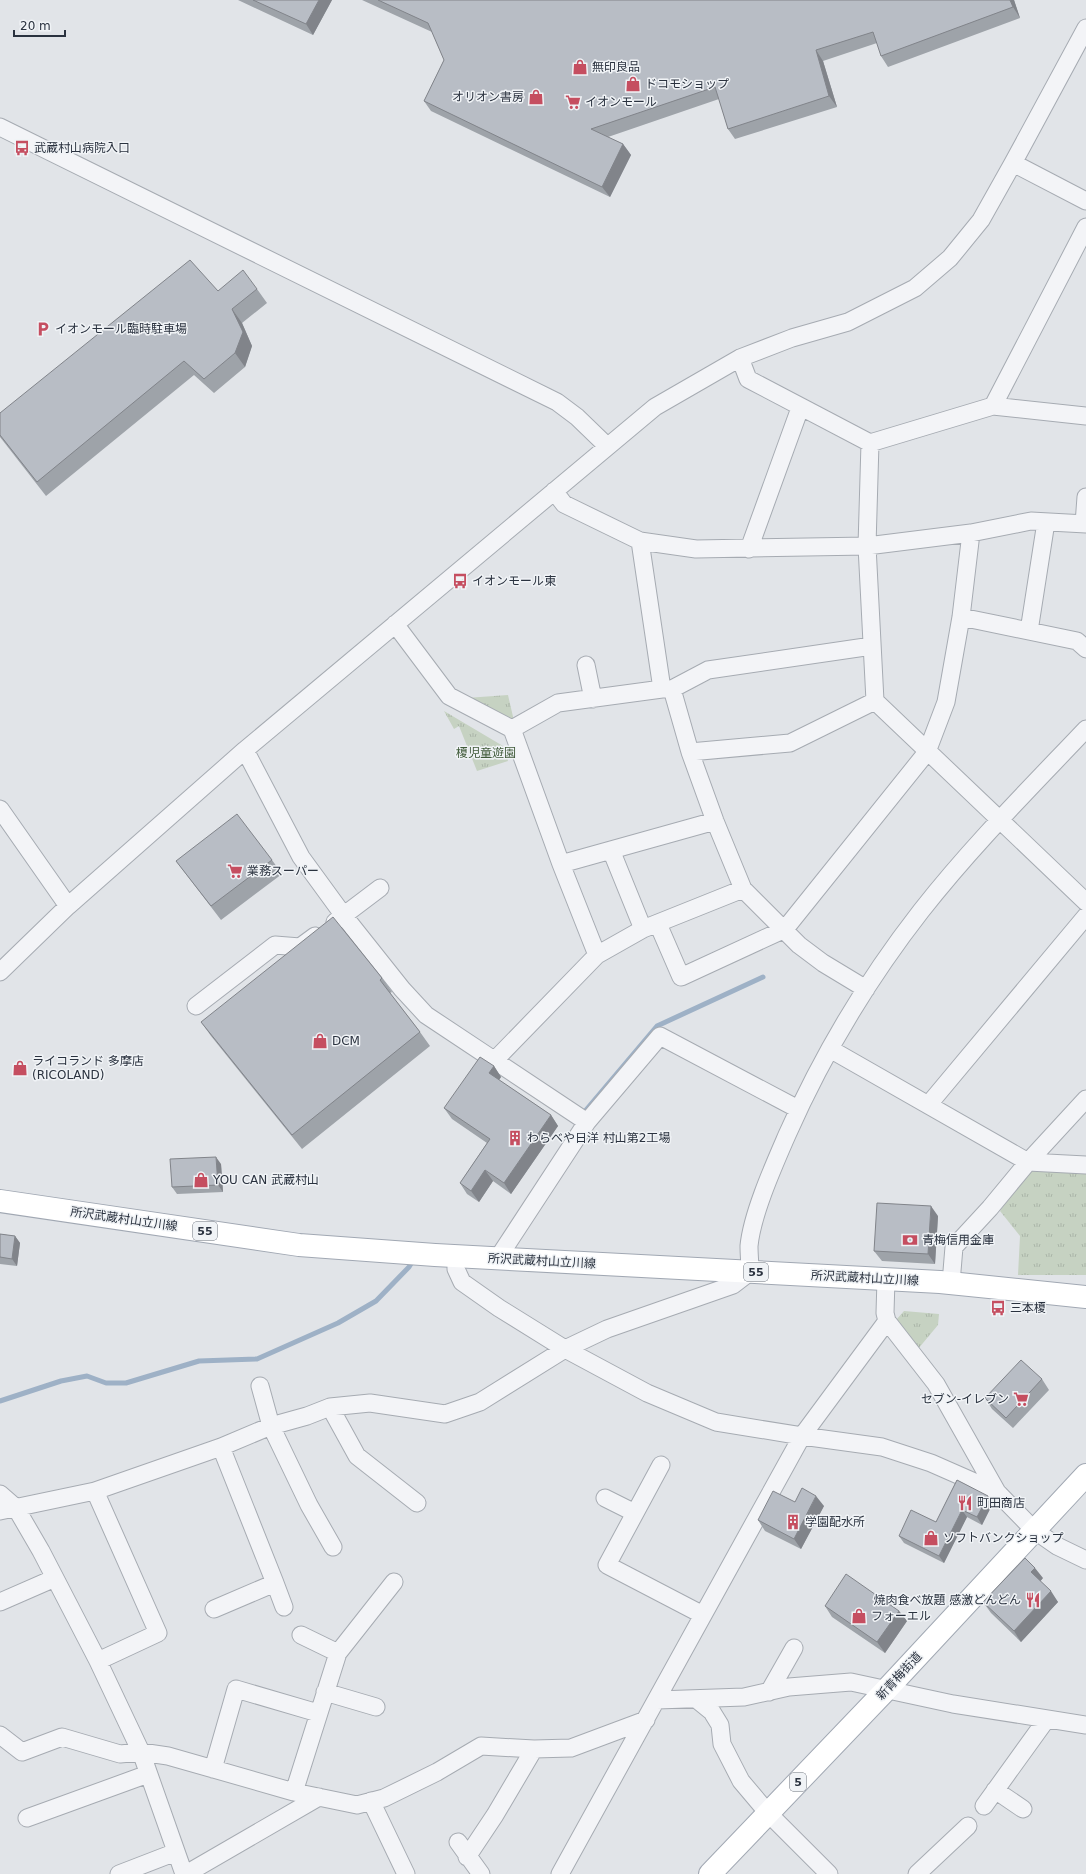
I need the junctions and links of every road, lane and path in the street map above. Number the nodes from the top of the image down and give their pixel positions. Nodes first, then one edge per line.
1 (1086, 28) edge
2 (0, 128) edge
3 (1014, 163) junction
4 (1086, 201) edge
5 (1086, 226) edge
6 (740, 358) junction
7 (993, 406) junction
8 (800, 408) junction
9 (1086, 416) edge
10 (870, 443) junction
11 (607, 446) junction
12 (554, 491) junction
13 (1086, 497) edge
14 (1046, 522) junction
15 (1085, 524) edge
16 (971, 533) junction
17 (640, 541) junction
18 (867, 546) junction
19 (749, 549) junction
20 (961, 617) junction
21 (395, 624) junction
22 (1029, 631) junction
23 (872, 646) junction
24 (1086, 649) edge
25 (586, 665) dead end
26 (667, 689) junction
27 (593, 699) junction
28 (875, 701) junction
29 (512, 729) junction
30 (1086, 729) edge
31 (245, 750) junction
32 (690, 752) junction
33 (927, 752) junction
34 (0, 809) edge
35 (999, 820) junction
36 (715, 821) junction
37 (611, 850) junction
38 (561, 864) junction
39 (380, 888) dead end
40 (743, 889) junction
41 (1086, 902) edge
42 (68, 906) junction
43 (344, 916) junction
44 (1086, 916) edge
45 (651, 927) junction
46 (785, 929) junction
47 (597, 955) junction
48 (0, 972) edge
49 (866, 989) junction
50 (196, 1006) dead end
51 (830, 1049) junction
52 (495, 1060) junction
53 (1086, 1099) edge
54 (929, 1104) junction
55 (798, 1109) junction
56 (587, 1122) junction
57 (1028, 1162) junction
58 (1086, 1165) edge
59 (0, 1201) edge
60 (456, 1256) junction
61 (498, 1258) junction
62 (750, 1272) junction
63 (886, 1279) junction
64 (951, 1283) junction
65 (1086, 1297) edge
66 (887, 1321) junction
67 (565, 1349) junction
68 (260, 1386) dead end
69 (330, 1407) junction
70 (271, 1426) junction
71 (802, 1436) junction
72 (221, 1447) junction
73 (660, 1465) dead end
74 (1086, 1475) edge
75 (95, 1491) junction
76 (997, 1492) junction
77 (0, 1494) edge
78 (605, 1498) dead end
79 (417, 1502) dead end
80 (8, 1510) edge
81 (635, 1513) junction
82 (1034, 1530) junction
83 (333, 1547) dead end
84 (1086, 1560) edge
85 (55, 1578) junction
86 (394, 1582) dead end
87 (275, 1583) junction
88 (0, 1602) edge
89 (284, 1607) dead end
90 (214, 1609) dead end
91 (703, 1615) junction
92 (301, 1635) dead end
93 (794, 1648) dead end
94 (338, 1653) junction
95 (98, 1661) junction
96 (886, 1690) junction
97 (325, 1692) junction
98 (769, 1692) junction
99 (696, 1699) junction
100 (657, 1700) junction
101 (376, 1708) dead end
102 (318, 1713) junction
103 (646, 1720) junction
104 (1046, 1720) junction
105 (1086, 1725) edge
106 (0, 1735) edge
107 (534, 1749) junction
108 (140, 1752) junction
109 (213, 1769) junction
110 (148, 1774) junction
111 (995, 1790) junction
112 (294, 1792) junction
113 (319, 1798) junction
114 (371, 1801) junction
115 (984, 1806) dead end
116 (1023, 1809) dead end
117 (768, 1813) junction
118 (27, 1818) dead end
119 (968, 1826) dead end
120 (458, 1842) dead end
121 (176, 1852) junction
122 (467, 1857) junction
123 (119, 1874) edge
124 (185, 1874) edge
125 (406, 1874) edge
126 (481, 1874) edge
127 (560, 1874) edge
128 (710, 1874) edge
129 (829, 1874) edge
130 (917, 1874) edge

1 - 3 street
2 - 11 street
3 - 4 street
3 - 6 street
5 - 7 street
6 - 8 street
6 - 11 street
7 - 9 street
7 - 10 street
8 - 10 street
8 - 19 street
10 - 18 street
11 - 12 street
12 - 17 street
12 - 21 street
13 - 15 street
14 - 15 street
14 - 16 street
14 - 22 street
16 - 18 street
16 - 20 street
17 - 19 street
17 - 26 street
18 - 19 street
18 - 23 street
20 - 22 street
20 - 33 street
21 - 29 street
21 - 31 street
22 - 24 street
23 - 26 street
23 - 28 street
25 - 27 street
26 - 27 street
26 - 32 street
27 - 29 street
28 - 32 street
28 - 33 street
29 - 38 street
30 - 35 street
31 - 42 street
31 - 43 street
32 - 36 street
33 - 35 street
33 - 46 street
34 - 42 street
35 - 41 street
35 - 49 street
36 - 37 street
36 - 40 street
37 - 38 street
37 - 45 street
38 - 47 street
39 - 43 street
40 - 45 street
40 - 46 street
42 - 48 street
43 - 50 street
43 - 52 street
44 - 54 street
45 - 46 street
45 - 47 street
46 - 49 street
47 - 52 street
49 - 51 street
51 - 54 street
51 - 55 street
52 - 56 street
53 - 57 street
54 - 57 street
55 - 56 street
55 - 62 street
56 - 61 street
57 - 58 street
57 - 64 street
59 - 60 main road, 所沢武蔵村山立川線 / 55
60 - 61 main road, 所沢武蔵村山立川線 / 55
60 - 67 street
61 - 62 main road, 所沢武蔵村山立川線 / 55
62 - 63 main road, 所沢武蔵村山立川線 / 55
62 - 67 street
63 - 64 main road, 所沢武蔵村山立川線 / 55
63 - 66 street
64 - 65 main road, 所沢武蔵村山立川線 / 55
66 - 71 street
66 - 76 street
67 - 69 street
67 - 71 street
68 - 70 street
69 - 70 street
69 - 79 street
70 - 72 street
70 - 83 street
71 - 76 street
71 - 91 street
72 - 75 street
72 - 87 street
73 - 81 street
74 - 82 main road, 新青梅街道 / 5
75 - 80 street
75 - 95 street
76 - 82 street
77 - 80 street
78 - 81 street
80 - 85 street
81 - 91 street
82 - 84 street
82 - 96 main road, 新青梅街道 / 5
85 - 88 street
85 - 95 street
86 - 94 street
87 - 89 street
87 - 90 street
91 - 100 street
92 - 94 street
93 - 98 street
94 - 97 street
95 - 108 street
96 - 98 street
96 - 104 street
96 - 117 main road, 新青梅街道 / 5
97 - 101 street
97 - 102 street
98 - 99 street
99 - 100 street
99 - 117 street
100 - 103 street
102 - 109 street
102 - 112 street
103 - 107 street
103 - 127 street
104 - 105 street
104 - 111 street
106 - 108 street
107 - 114 street
107 - 122 street
108 - 109 street
108 - 110 street
109 - 112 street
110 - 118 street
110 - 121 street
111 - 115 street
111 - 116 street
112 - 113 street
113 - 114 street
113 - 124 street
114 - 125 street
117 - 128 main road, 新青梅街道 / 5
117 - 129 street
119 - 130 street
120 - 122 street
121 - 123 street
121 - 124 street
122 - 126 street

